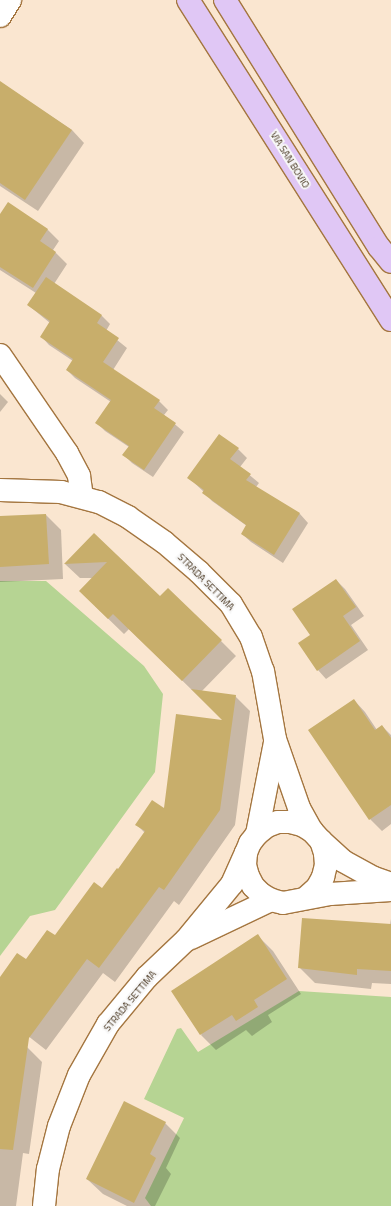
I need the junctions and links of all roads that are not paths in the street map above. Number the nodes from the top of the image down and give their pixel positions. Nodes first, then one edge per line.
1 (10, 0) edge
2 (188, 0) edge
3 (225, 0) edge
4 (0, 16) edge
5 (391, 262) edge
6 (391, 320) edge
7 (0, 355) edge
8 (0, 490) edge
9 (82, 497) junction
10 (275, 738) junction
11 (257, 834) junction
12 (316, 836) junction
13 (246, 854) junction
14 (391, 884) edge
15 (391, 890) edge
16 (308, 896) junction
17 (271, 900) junction
18 (186, 940) junction
19 (44, 1206) edge

1 - 4 street
2 - 6 main road, VIA SAN BOVIO
3 - 5 main road
7 - 9 street
8 - 9 street, STRADA SETTIMA
9 - 10 street, STRADA SETTIMA
10 - 11 street, STRADA SETTIMA
10 - 12 street, STRADA SETTIMA
11 - 12 street, STRADA SETTIMA
11 - 13 street, STRADA SETTIMA
12 - 14 street, STRADA SETTIMA
12 - 16 street, STRADA SETTIMA
13 - 17 street
13 - 18 street, STRADA SETTIMA
15 - 16 street
16 - 17 street
17 - 18 street, STRADA SETTIMA
18 - 19 street, STRADA SETTIMA

